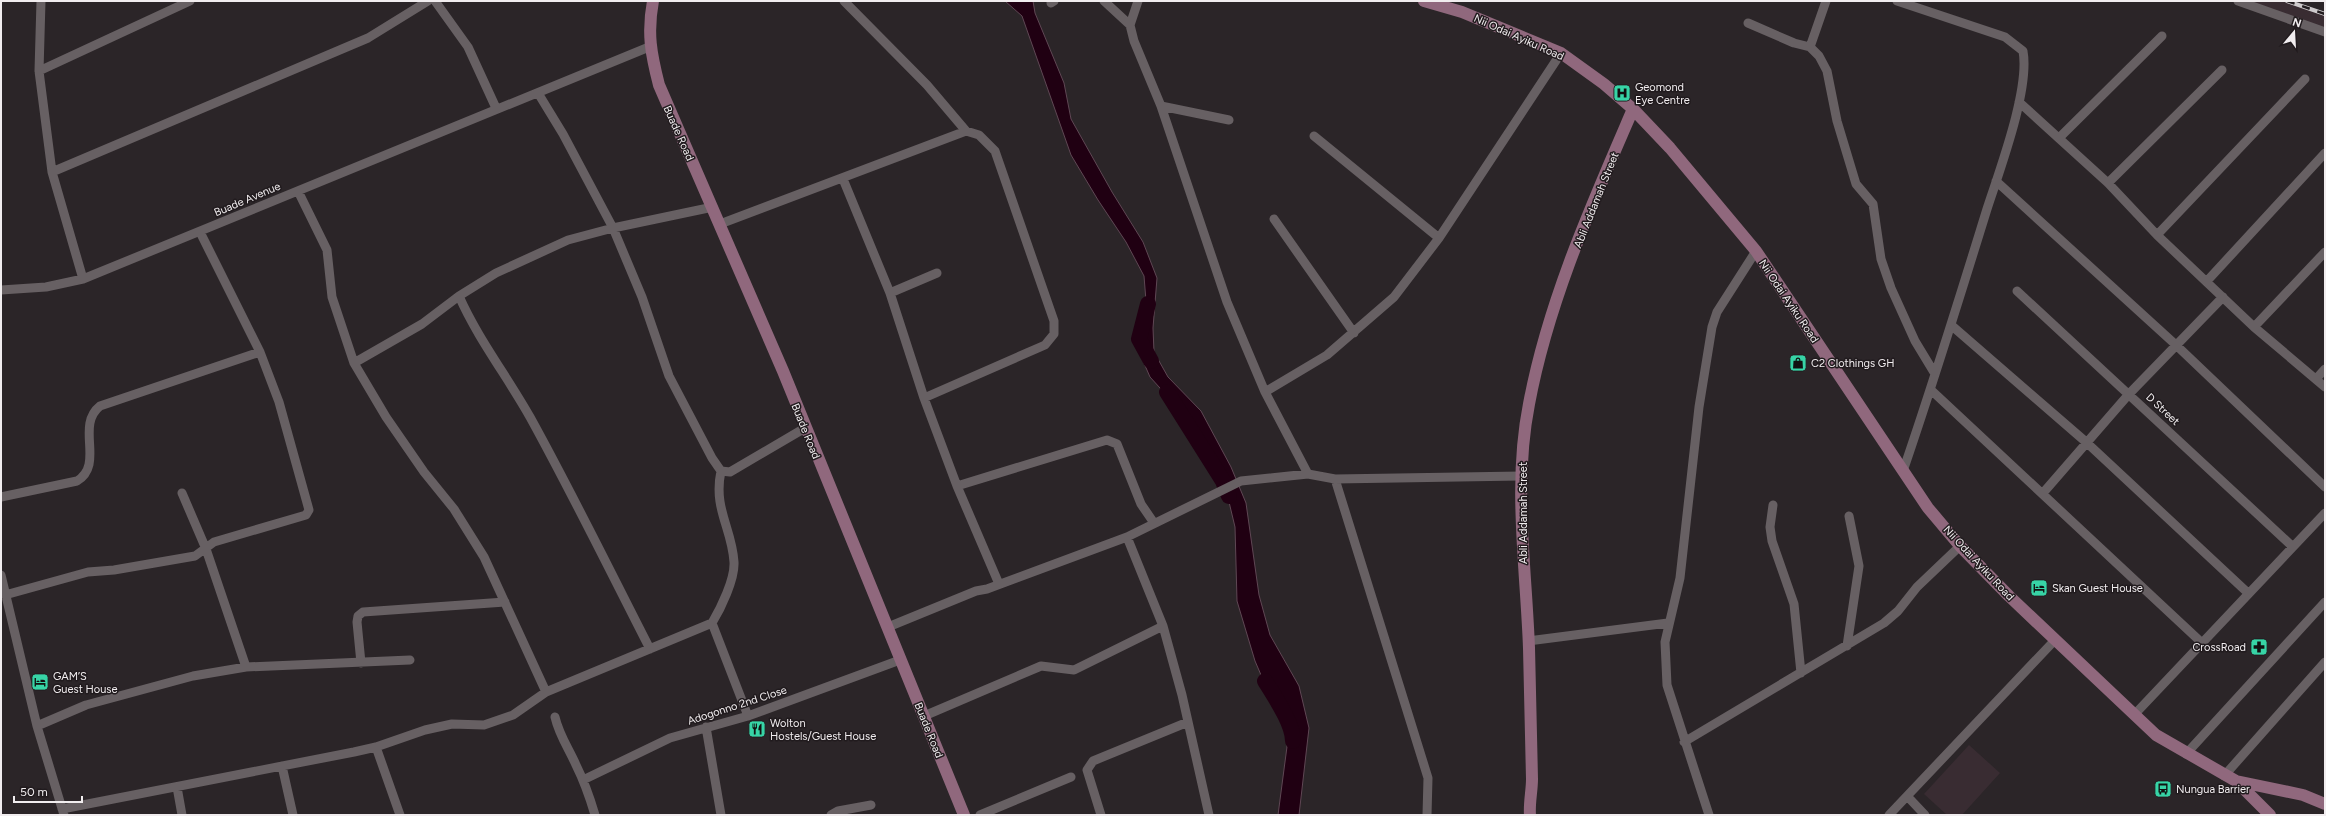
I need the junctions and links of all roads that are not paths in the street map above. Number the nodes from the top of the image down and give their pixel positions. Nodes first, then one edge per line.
1 (41, 1) edge
2 (190, 1) edge
3 (428, 1) edge
4 (435, 1) edge
5 (653, 1) edge
6 (844, 1) edge
7 (1104, 1) edge
8 (1138, 1) edge
9 (1424, 1) edge
10 (1826, 1) edge
11 (1898, 1) edge
12 (2238, 1) edge
13 (173, 5) edge
14 (1748, 23) dead end
15 (1130, 25) junction
16 (2325, 32) edge
17 (2162, 36) dead end
18 (649, 46) junction
19 (1810, 47) junction
20 (1561, 53) junction
21 (2222, 70) dead end
22 (40, 72) junction
23 (2305, 79) dead end
24 (538, 93) junction
25 (2019, 102) junction
26 (1161, 106) junction
27 (496, 108) junction
28 (1633, 109) junction
29 (1229, 120) dead end
30 (966, 131) junction
31 (1314, 136) dead end
32 (2060, 137) junction
33 (2325, 153) edge
34 (52, 172) junction
35 (843, 179) junction
36 (1996, 181) junction
37 (2108, 183) junction
38 (298, 191) junction
39 (713, 207) junction
40 (1274, 219) dead end
41 (720, 224) junction
42 (613, 228) junction
43 (200, 232) junction
44 (2157, 235) junction
45 (1439, 238) junction
46 (1756, 251) junction
47 (2325, 252) edge
48 (937, 273) dead end
49 (84, 279) junction
50 (2207, 281) junction
51 (1, 290) edge
52 (2017, 291) dead end
53 (890, 293) junction
54 (460, 296) junction
55 (2223, 297) junction
56 (1951, 325) junction
57 (2254, 327) junction
58 (1354, 333) junction
59 (2176, 345) junction
60 (260, 352) junction
61 (354, 363) junction
62 (2325, 370) edge
63 (1935, 374) junction
64 (2316, 379) junction
65 (2325, 387) edge
66 (1931, 390) junction
67 (1265, 392) junction
68 (2129, 394) junction
69 (924, 398) junction
70 (804, 428) junction
71 (2086, 442) junction
72 (721, 470) junction
73 (1903, 471) junction
74 (1308, 474) junction
75 (1521, 476) junction
76 (1335, 479) junction
77 (957, 486) junction
78 (2325, 487) edge
79 (2043, 493) junction
80 (182, 494) dead end
81 (1, 497) edge
82 (1773, 505) dead end
83 (2325, 513) edge
84 (1849, 516) dead end
85 (1154, 523) junction
86 (1127, 537) junction
87 (1960, 546) junction
88 (2292, 546) junction
89 (206, 549) junction
90 (1, 575) edge
91 (998, 584) junction
92 (2248, 593) junction
93 (5, 595) junction
94 (505, 602) junction
95 (2325, 602) edge
96 (712, 623) junction
97 (1668, 623) junction
98 (1163, 626) junction
99 (888, 628) junction
100 (2055, 640) junction
101 (1528, 641) junction
102 (2202, 642) junction
103 (1847, 646) junction
104 (650, 649) junction
105 (410, 660) dead end
106 (900, 660) junction
107 (2325, 662) edge
108 (361, 663) junction
109 (246, 667) junction
110 (1801, 673) junction
111 (546, 692) junction
112 (2134, 715) junction
113 (748, 716) junction
114 (924, 716) junction
115 (555, 717) dead end
116 (1188, 722) junction
117 (37, 726) junction
118 (706, 728) junction
119 (1684, 742) junction
120 (376, 747) junction
121 (2186, 754) junction
122 (282, 766) junction
123 (1070, 776) dead end
124 (2224, 776) junction
125 (584, 780) junction
126 (2236, 782) junction
127 (177, 787) junction
128 (1908, 797) junction
129 (2325, 804) edge
130 (871, 805) dead end
131 (63, 812) edge
132 (182, 815) edge
133 (293, 815) edge
134 (400, 815) edge
135 (596, 815) edge
136 (721, 815) edge
137 (831, 815) edge
138 (964, 815) edge
139 (980, 815) edge
140 (1101, 815) edge
141 (1209, 815) edge
142 (1427, 815) edge
143 (1530, 815) edge
144 (1709, 815) edge
145 (1890, 815) edge
146 (1925, 815) edge
147 (2270, 815) edge

1 - 22 street
2 - 13 street
3 - 34 street
4 - 27 street
5 - 18 street, Buade Road
6 - 30 street
7 - 15 street
8 - 15 street
9 - 20 street, Nii Odai Ayiku Road
10 - 19 street
11 - 25 street
12 - 16 street
13 - 22 street
14 - 19 street
15 - 26 street
17 - 32 street
18 - 24 street, Buade Avenue
18 - 39 street, Buade Road
19 - 63 street
20 - 28 street, Nii Odai Ayiku Road
20 - 45 street
21 - 37 street
22 - 34 street
23 - 44 street
24 - 27 street, Buade Avenue
24 - 42 street
25 - 32 street
25 - 36 street
26 - 29 street
26 - 67 street
27 - 38 street, Buade Avenue
28 - 46 street, Nii Odai Ayiku Road
28 - 75 street, Abli Addamah Street
30 - 35 street
30 - 69 street
31 - 45 street
32 - 37 street
33 - 50 street
34 - 49 street
35 - 41 street
35 - 53 street
36 - 56 street
36 - 59 street
37 - 44 street
38 - 43 street, Buade Avenue
38 - 61 street
39 - 41 street, Buade Road
39 - 42 street
40 - 58 street
41 - 70 street, Buade Road
42 - 54 street
42 - 72 street
43 - 49 street, Buade Avenue
43 - 60 street
44 - 50 street
45 - 58 street
46 - 73 street, Nii Odai Ayiku Road
46 - 97 street
47 - 57 street
48 - 53 street
49 - 51 street, Buade Avenue
50 - 55 street
52 - 68 street, D Street
53 - 69 street
54 - 61 street
54 - 104 street
55 - 57 street
55 - 59 street
56 - 63 street
56 - 71 street
57 - 64 street
58 - 67 street
59 - 68 street
59 - 78 street
60 - 81 street
60 - 89 street
61 - 94 street
62 - 64 street
63 - 66 street
64 - 65 street
66 - 73 street
66 - 79 street
67 - 74 street
68 - 71 street
68 - 88 street, D Street
69 - 77 street
70 - 72 street
70 - 99 street, Buade Road
71 - 79 street
71 - 92 street
72 - 96 street
73 - 87 street, Nii Odai Ayiku Road
74 - 76 street
74 - 85 street
75 - 76 street
75 - 101 street, Abli Addamah Street
76 - 142 street
77 - 85 street
77 - 91 street
79 - 102 street
80 - 89 street
82 - 110 street
83 - 88 street
84 - 103 street
85 - 86 street
86 - 91 street
86 - 98 street
87 - 100 street, Nii Odai Ayiku Road
87 - 103 street
88 - 92 street
89 - 93 street
89 - 109 street
90 - 93 street
91 - 99 street
92 - 102 street
93 - 117 street
94 - 108 street
94 - 111 street
95 - 121 street
96 - 104 street
96 - 113 street
97 - 101 street
97 - 119 street
98 - 114 street
98 - 116 street
99 - 106 street, Buade Road
100 - 112 street, Nii Odai Ayiku Road
100 - 128 street
101 - 143 street, Abli Addamah Street
102 - 112 street
103 - 110 street
104 - 111 street
105 - 108 street
106 - 113 street, Adogonno 2nd Close
106 - 114 street, Buade Road
107 - 124 street
108 - 109 street
109 - 117 street
110 - 119 street
111 - 120 street
112 - 121 street, Nii Odai Ayiku Road
113 - 118 street, Adogonno 2nd Close
114 - 138 street, Buade Road
115 - 125 street
116 - 140 street
116 - 141 street
117 - 131 street
118 - 125 street, Adogonno 2nd Close
118 - 136 street
119 - 144 street
120 - 122 street
120 - 134 street
121 - 124 street, Nii Odai Ayiku Road
122 - 127 street
122 - 133 street
123 - 139 street
124 - 126 street, Nii Odai Ayiku Road
125 - 135 street
126 - 129 street
126 - 147 street
127 - 131 street
127 - 132 street
128 - 145 street
128 - 146 street
130 - 137 street

